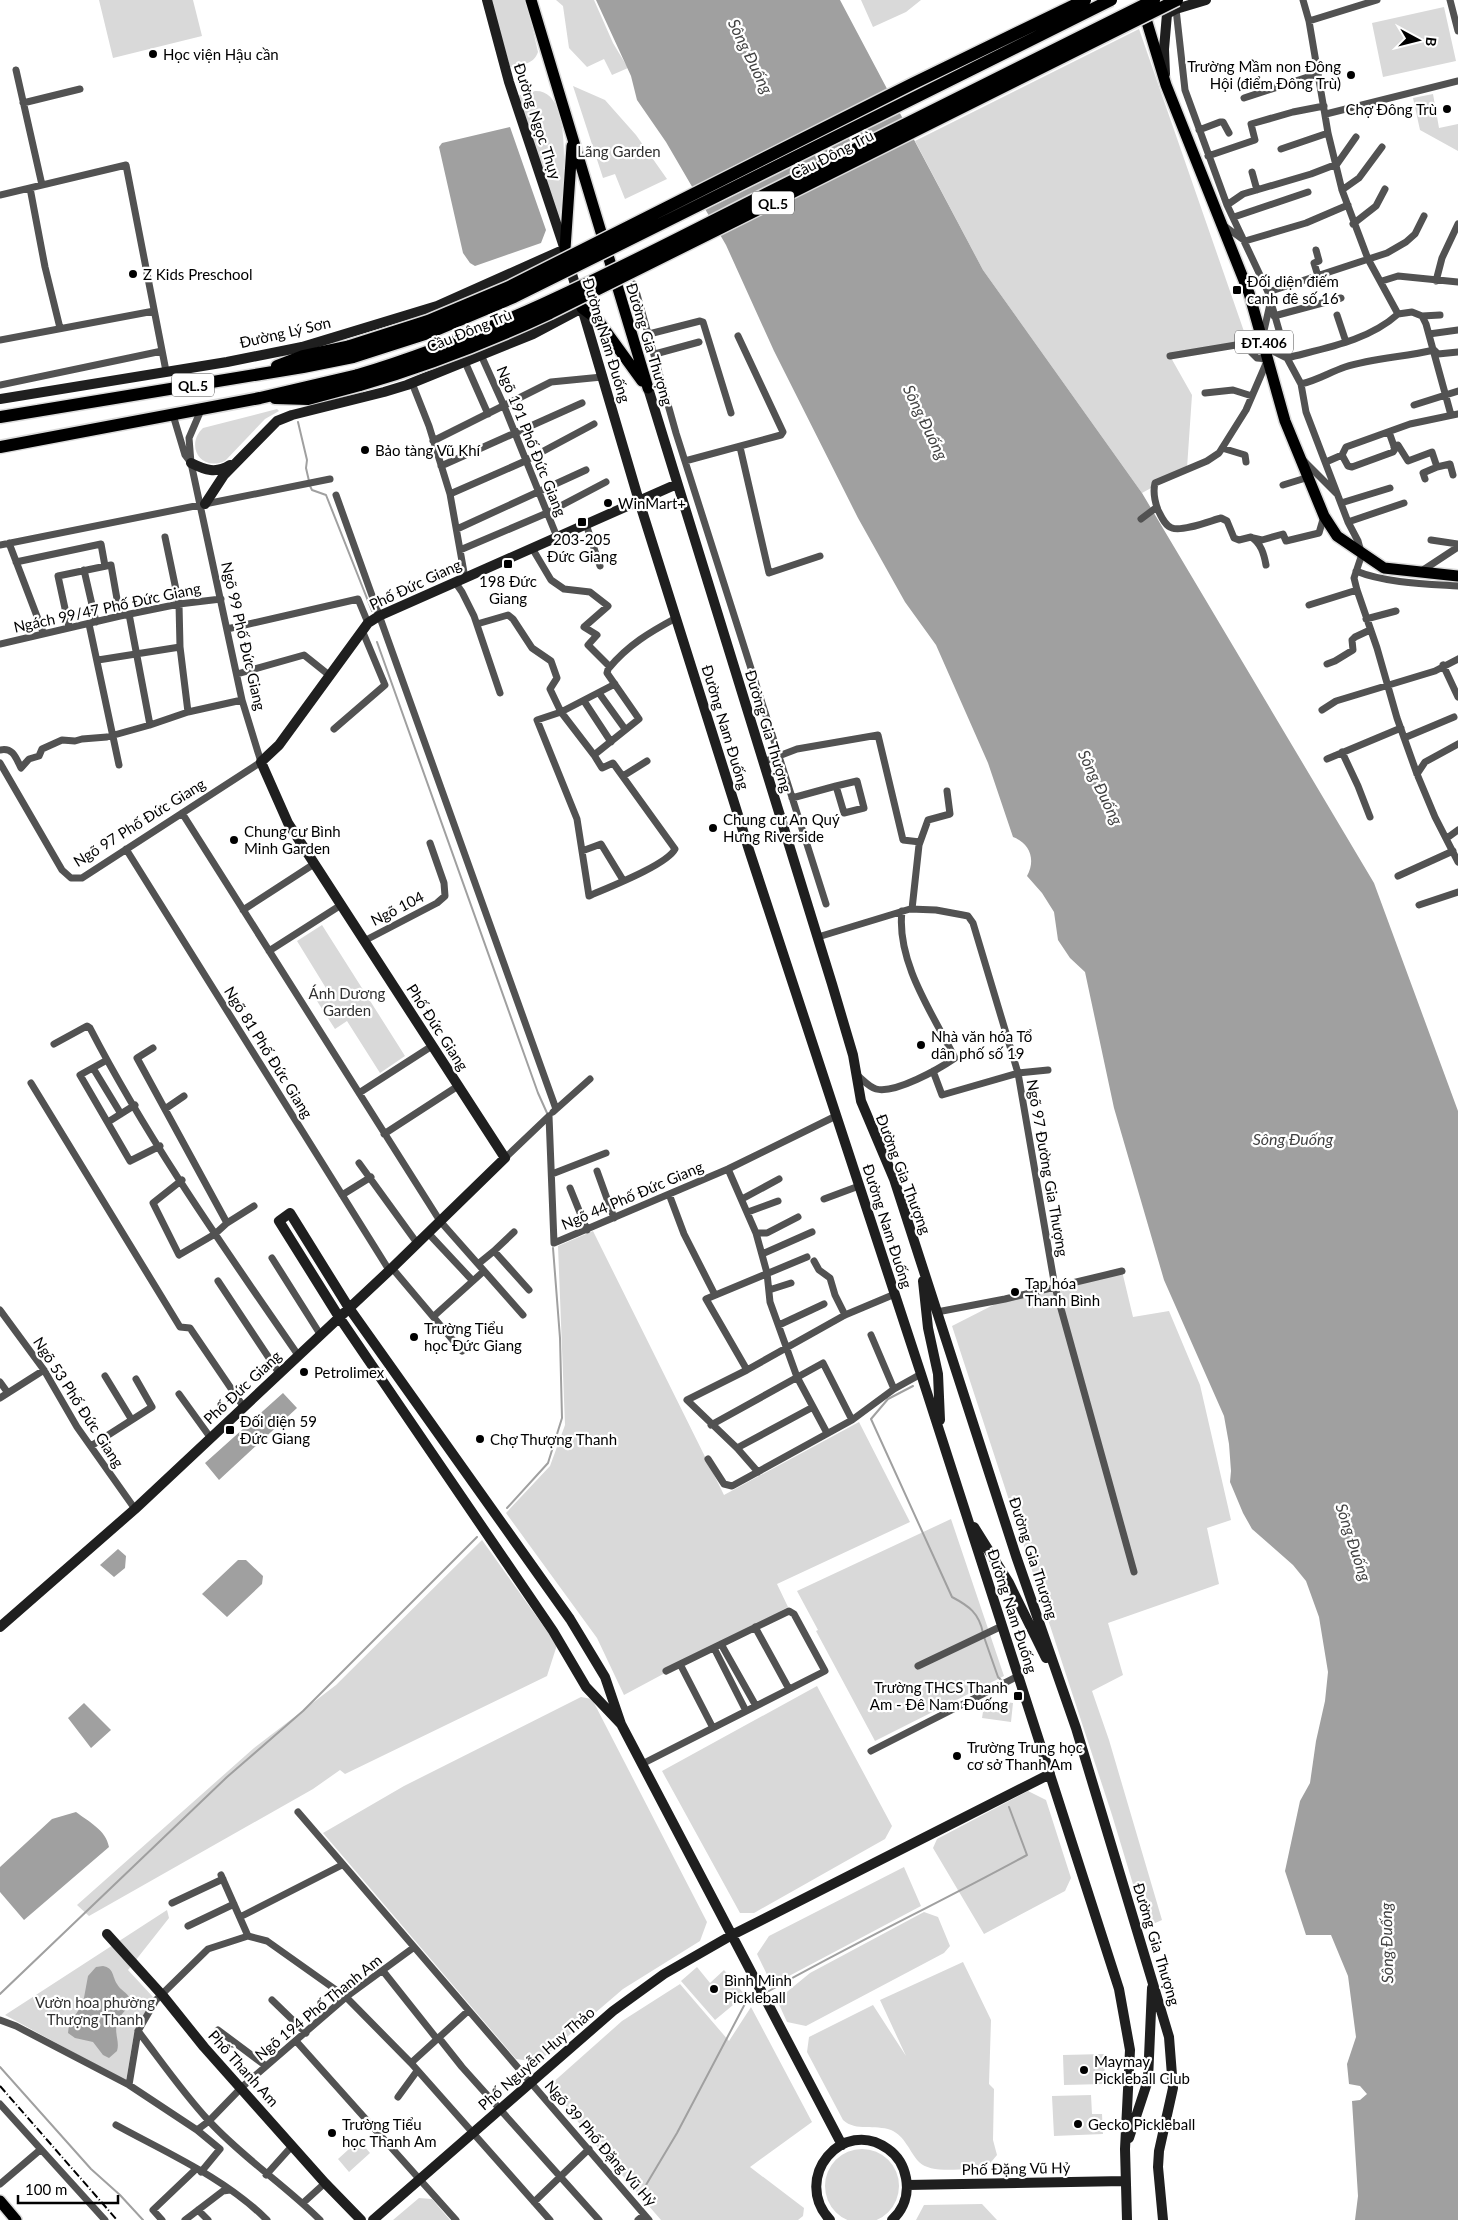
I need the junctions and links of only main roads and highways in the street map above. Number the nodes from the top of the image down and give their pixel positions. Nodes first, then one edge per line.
1 (531, 0) edge
2 (1085, 0) edge
3 (1111, 0) edge
4 (1140, 0) edge
5 (1154, 0) edge
6 (1163, 0) edge
7 (1173, 8) edge
8 (572, 140) junction
9 (564, 249) road end
10 (582, 308) road end
11 (351, 351) junction
12 (359, 380) junction
13 (0, 417) edge
14 (0, 447) edge
15 (1456, 574) edge
16 (0, 2201) edge
17 (16, 2220) edge

1 - 8 main road, Đường Ngọc Thụy
2 - 11 highway, Cầu Đông Trù / QL.5, bridge
3 - 11 highway, Cầu Đông Trù / QL.5, bridge
4 - 15 main road, ĐT.406
5 - 12 highway, Cầu Đông Trù / QL.5, bridge
6 - 7 main road
7 - 12 highway, Cầu Đông Trù / QL.5, bridge
8 - 9 main road
8 - 10 main road, Đường Gia Thượng
11 - 13 highway, QL.5
12 - 14 highway, QL.5
16 - 17 main road

